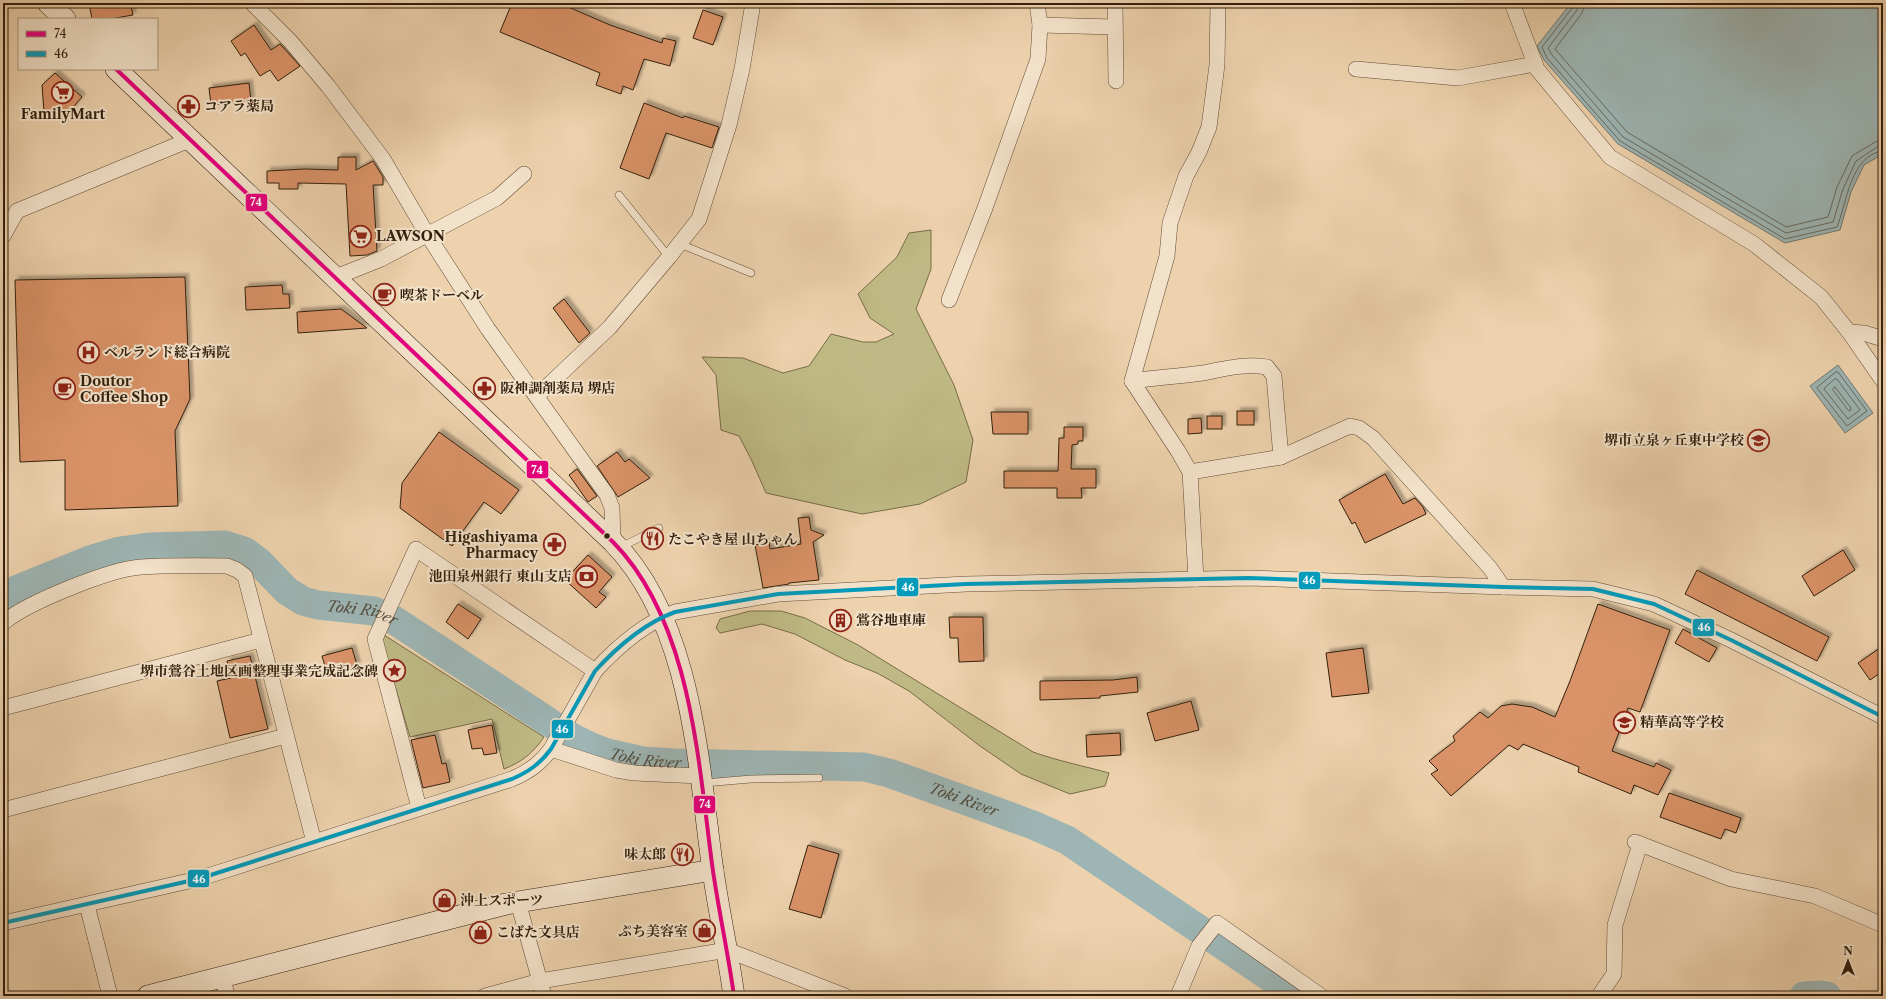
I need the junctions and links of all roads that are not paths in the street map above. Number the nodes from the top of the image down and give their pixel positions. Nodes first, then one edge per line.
1 (48, 3) edge
2 (252, 3) edge
3 (753, 3) edge
4 (1037, 3) edge
5 (1115, 3) edge
6 (1218, 3) edge
7 (1512, 3) edge
8 (64, 18) edge
9 (1040, 25) junction
10 (1114, 27) junction
11 (1535, 64) junction
12 (1356, 69) dead end
13 (117, 70) edge
14 (1116, 81) dead end
15 (189, 140) junction
16 (524, 174) dead end
17 (619, 195) dead end
18 (427, 234) junction
19 (3, 236) edge
20 (680, 244) junction
21 (669, 257) junction
22 (751, 273) dead end
23 (336, 277) junction
24 (949, 300) dead end
25 (1849, 332) junction
26 (1883, 339) edge
27 (1132, 381) junction
28 (1883, 381) edge
29 (537, 396) junction
30 (1280, 457) junction
31 (1190, 472) junction
32 (659, 528) dead end
33 (616, 545) junction
34 (1196, 579) junction
35 (1503, 588) junction
36 (662, 617) junction
37 (3, 623) edge
38 (261, 640) junction
39 (595, 671) junction
40 (3, 708) edge
41 (1883, 717) edge
42 (286, 736) junction
43 (554, 743) junction
44 (700, 777) junction
45 (819, 778) dead end
46 (418, 808) junction
47 (3, 810) edge
48 (314, 842) junction
49 (713, 870) junction
50 (518, 902) junction
51 (87, 905) junction
52 (4, 920) edge
53 (1883, 925) edge
54 (727, 950) junction
55 (540, 981) junction
56 (225, 987) edge
57 (110, 996) edge
58 (148, 996) edge
59 (485, 996) edge
60 (544, 996) edge
61 (734, 996) edge
62 (845, 996) edge
63 (1178, 996) edge
64 (1321, 996) edge
65 (1599, 996) edge

1 - 8 street
2 - 18 street
3 - 20 street
4 - 9 street
5 - 10 street
6 - 27 street
7 - 11 street
9 - 10 street
9 - 24 street
10 - 14 street
11 - 12 street
11 - 25 street
13 - 15 street
15 - 19 street
15 - 23 street
16 - 18 street
17 - 21 lane
18 - 23 street
18 - 29 street
20 - 21 street
20 - 22 lane
21 - 29 street
23 - 33 street
25 - 26 street
25 - 28 street
27 - 30 street
27 - 31 street
29 - 33 street
30 - 31 street
30 - 35 street
31 - 34 street
32 - 33 lane
33 - 36 street
34 - 35 street
34 - 36 street
35 - 41 street
36 - 39 street
36 - 44 street
37 - 38 street
38 - 40 street
38 - 42 street
39 - 43 street
39 - 46 street
42 - 47 street
42 - 48 street
43 - 44 street
43 - 46 street
44 - 45 lane
44 - 49 street
46 - 48 street
48 - 51 street
49 - 50 street
49 - 54 street
50 - 55 street
50 - 56 street
51 - 52 street
51 - 57 street
53 - 65 street
54 - 55 street
54 - 61 street
54 - 62 street
55 - 59 street
55 - 60 street
56 - 58 street
63 - 64 street

